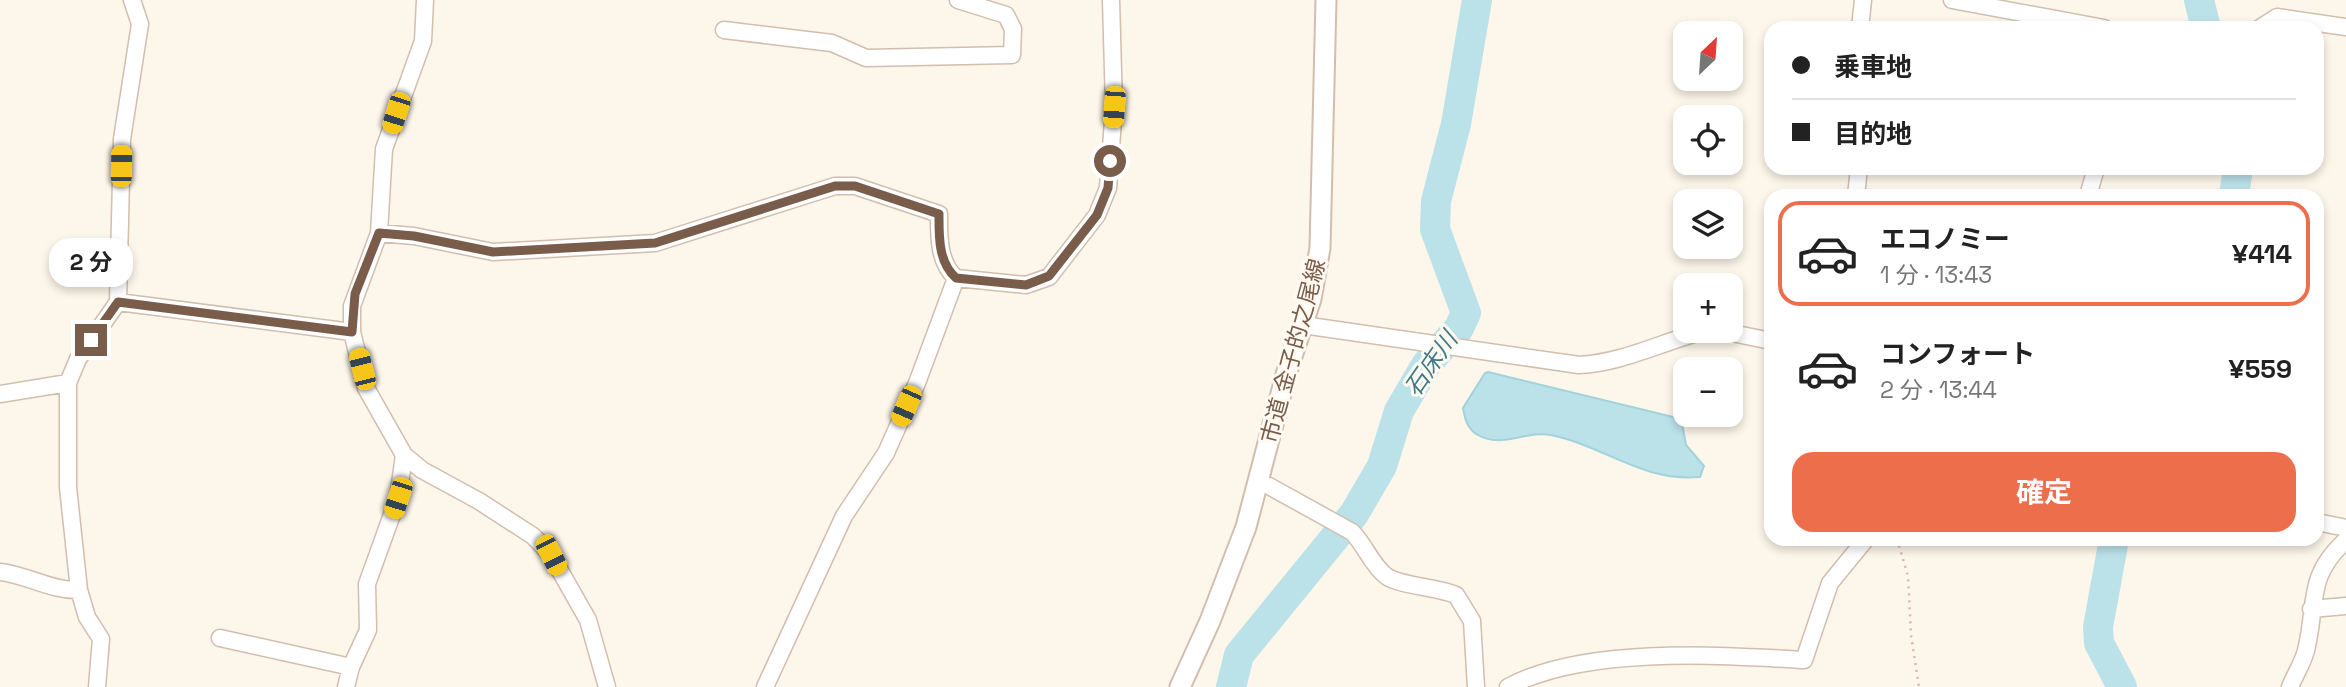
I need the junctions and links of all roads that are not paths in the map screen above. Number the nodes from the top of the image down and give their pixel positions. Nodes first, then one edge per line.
1 (132, 0) edge
2 (425, 0) edge
3 (958, 0) edge
4 (1111, 0) edge
5 (1326, 0) edge
6 (1863, 0) edge
7 (1952, 0) edge
8 (2281, 0) edge
9 (2277, 17) junction
10 (1861, 21) edge
11 (2065, 21) edge
12 (2271, 21) edge
13 (2305, 21) edge
14 (2324, 24) edge
15 (2346, 27) edge
16 (724, 30) dead end
17 (379, 233) junction
18 (956, 278) junction
19 (118, 302) junction
20 (1303, 325) junction
21 (352, 332) junction
22 (1743, 335) edge
23 (1673, 339) edge
24 (1764, 340) edge
25 (68, 383) junction
26 (0, 394) edge
27 (404, 455) junction
28 (1269, 486) dead end
29 (2324, 523) edge
30 (2346, 528) edge
31 (2346, 540) edge
32 (1860, 546) edge
33 (0, 572) edge
34 (79, 590) junction
35 (2346, 606) edge
36 (2311, 609) junction
37 (220, 638) dead end
38 (351, 667) junction
39 (97, 687) edge
40 (346, 687) edge
41 (607, 687) edge
42 (765, 687) edge
43 (1180, 687) edge
44 (1476, 687) edge
45 (1508, 687) edge
46 (2290, 687) edge

1 - 19 street
2 - 17 street
3 - 16 street
4 - 18 street
5 - 20 street, 市道 金子的之尾線
6 - 10 street
7 - 11 street
8 - 9 street
9 - 12 street
9 - 13 street
14 - 15 street
17 - 18 street
17 - 21 street
18 - 42 street
19 - 21 street
19 - 25 street
20 - 23 street
20 - 43 street, 市道 金子的之尾線
21 - 27 street
22 - 24 street
25 - 26 street
25 - 34 street
27 - 38 street
27 - 41 street
28 - 44 street
29 - 30 street
31 - 36 street
32 - 45 street
33 - 34 street
34 - 39 street
35 - 36 street
36 - 46 street
37 - 38 street
38 - 40 street

